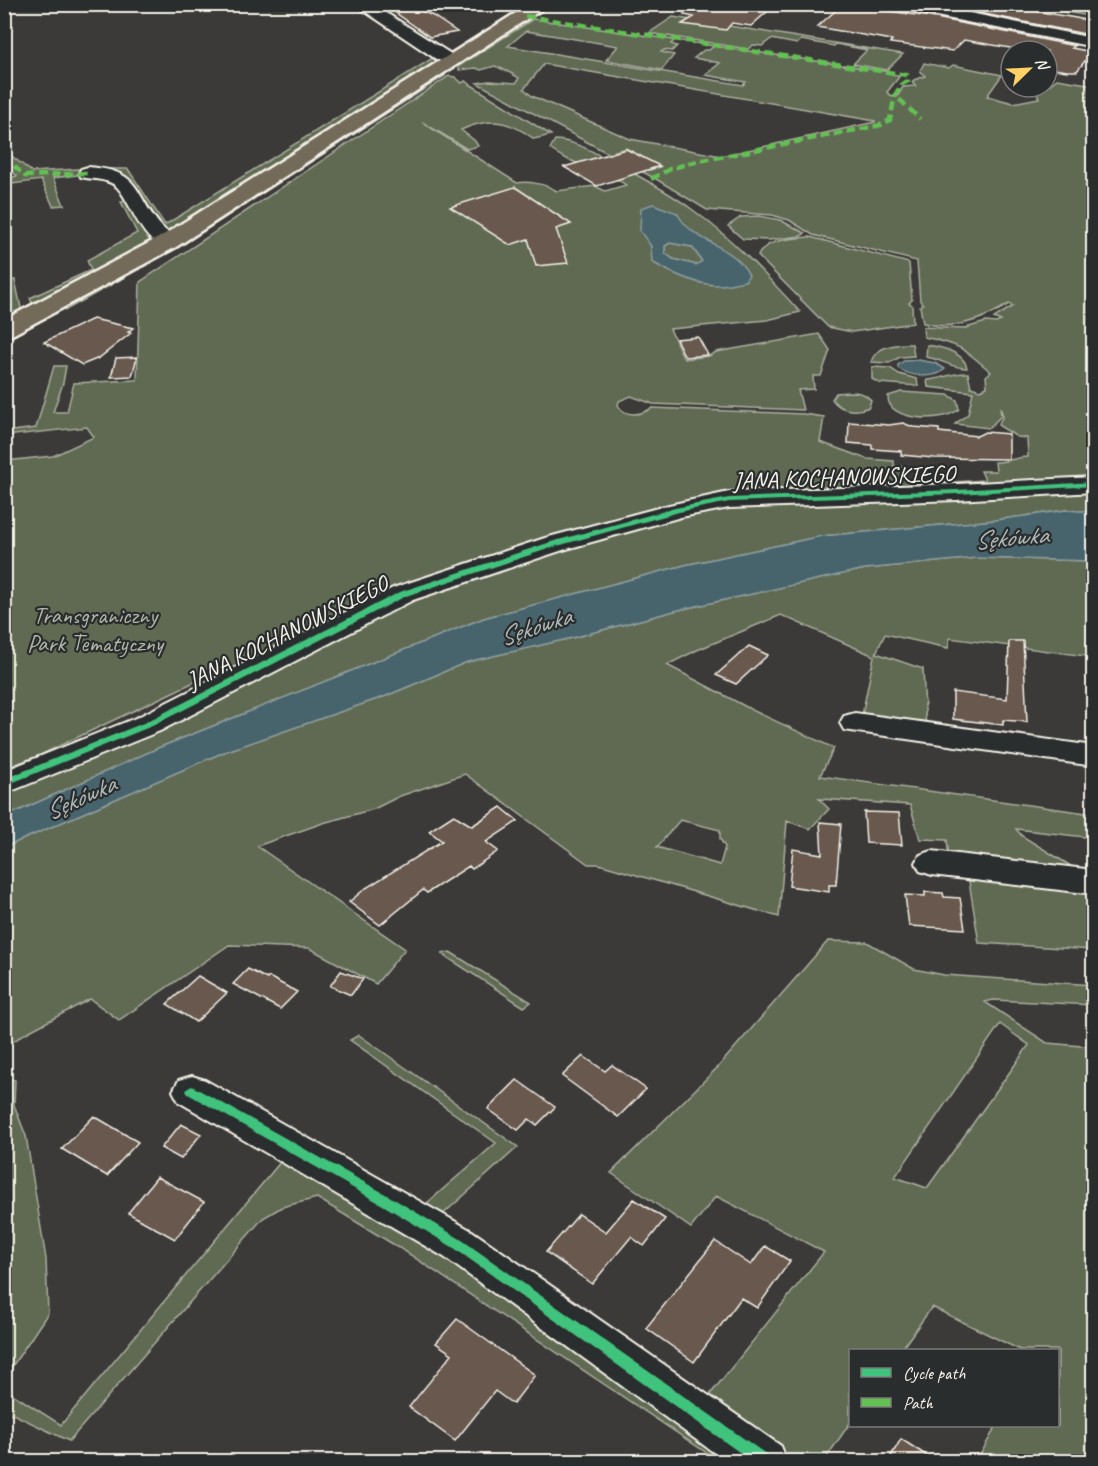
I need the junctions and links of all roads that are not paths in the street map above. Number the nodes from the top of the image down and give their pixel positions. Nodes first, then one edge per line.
1 (361, 4) edge
2 (542, 4) edge
3 (901, 4) edge
4 (1092, 43) edge
5 (454, 61) junction
6 (87, 173) dead end
7 (168, 242) junction
8 (4, 330) edge
9 (1094, 484) edge
10 (855, 723) dead end
11 (1094, 756) edge
12 (4, 783) edge
13 (932, 863) dead end
14 (1094, 882) edge
15 (192, 1091) dead end
16 (765, 1461) edge

1 - 5 street
2 - 5 main road
3 - 4 street
5 - 7 main road
6 - 7 street
7 - 8 main road
9 - 12 street, JANA KOCHANOWSKIEGO
10 - 11 street
13 - 14 street
15 - 16 street

